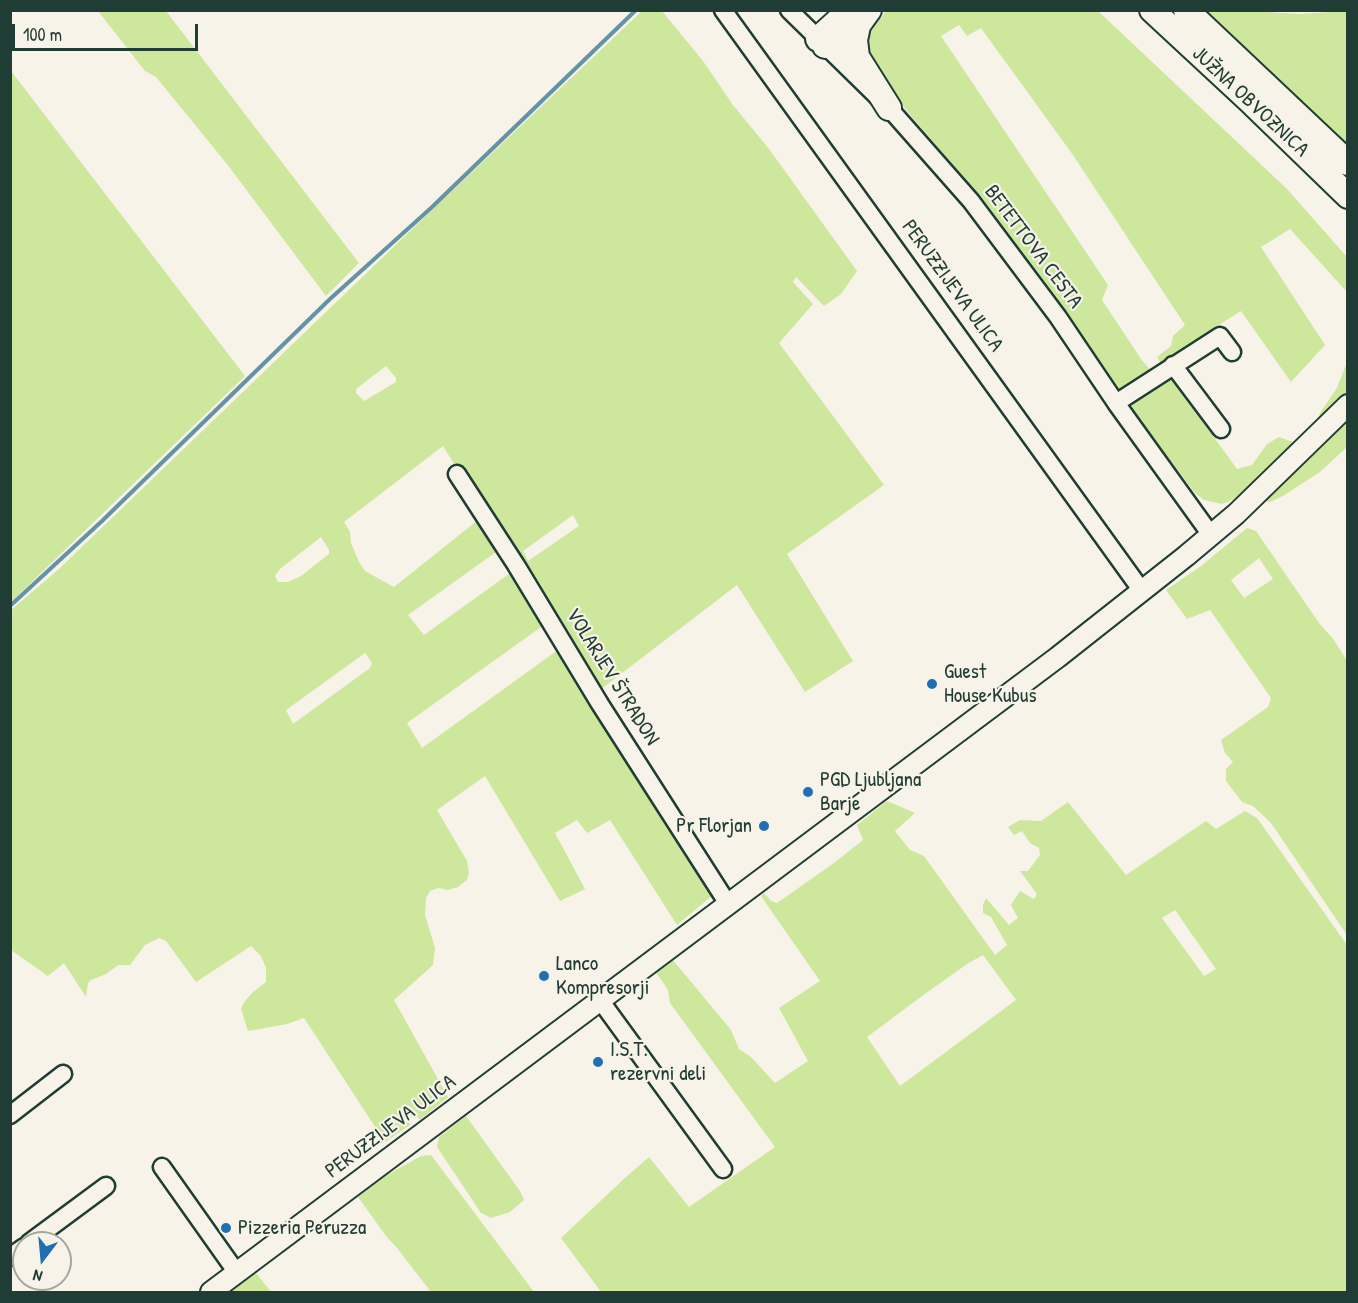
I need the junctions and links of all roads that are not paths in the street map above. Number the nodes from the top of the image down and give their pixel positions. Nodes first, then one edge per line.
1 (723, 10) edge
2 (789, 10) edge
3 (1186, 10) edge
4 (1152, 11) edge
5 (859, 16) edge
6 (822, 42) junction
7 (889, 108) junction
8 (1347, 163) edge
9 (1347, 196) edge
10 (1232, 352) dead end
11 (1173, 365) junction
12 (1116, 403) junction
13 (1347, 405) edge
14 (1221, 429) dead end
15 (457, 474) dead end
16 (1211, 535) junction
17 (1142, 591) junction
18 (728, 904) junction
19 (600, 1000) junction
20 (63, 1074) dead end
21 (10, 1115) edge
22 (162, 1167) dead end
23 (723, 1169) dead end
24 (106, 1186) dead end
25 (45, 1231) edge
26 (237, 1273) junction
27 (211, 1293) edge

1 - 17 street, PERUZZIJEVA ULICA
2 - 6 street, BETETTOVA CESTA
3 - 8 highway, JUŽNA OBVOZNICA
4 - 9 highway, JUŽNA OBVOZNICA
5 - 6 highway
5 - 7 highway
6 - 7 street, BETETTOVA CESTA
7 - 12 street, BETETTOVA CESTA
10 - 11 street
11 - 12 street
11 - 14 street
12 - 16 street, BETETTOVA CESTA
13 - 16 main road, PERUZZIJEVA ULICA
15 - 18 street, VOLARJEV ŠTRADON
16 - 17 main road, PERUZZIJEVA ULICA
17 - 18 main road, PERUZZIJEVA ULICA
18 - 19 main road, PERUZZIJEVA ULICA
19 - 23 street
19 - 26 main road, PERUZZIJEVA ULICA
20 - 21 street
22 - 26 street
24 - 25 street
26 - 27 main road, PERUZZIJEVA ULICA

